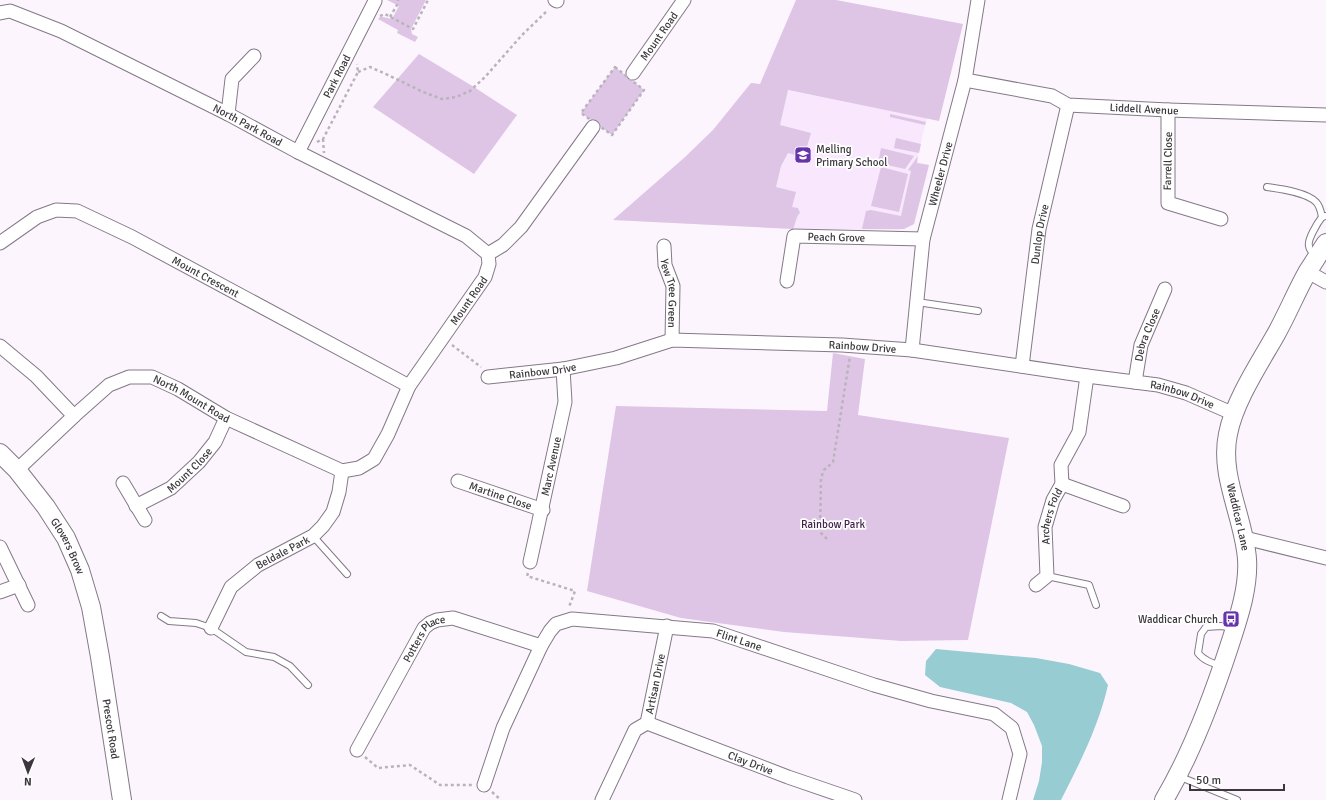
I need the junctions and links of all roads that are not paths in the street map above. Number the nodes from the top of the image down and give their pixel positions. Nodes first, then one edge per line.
1 (684, 0) edge
2 (978, 0) edge
3 (374, 1) edge
4 (0, 13) edge
5 (254, 56) dead end
6 (633, 73) dead end
7 (965, 80) junction
8 (1068, 105) junction
9 (1168, 110) junction
10 (228, 114) junction
11 (1326, 115) edge
12 (593, 128) dead end
13 (298, 152) junction
14 (1267, 187) dead end
15 (1324, 216) edge
16 (1221, 219) dead end
17 (923, 239) junction
18 (0, 243) edge
19 (664, 246) dead end
20 (488, 254) junction
21 (1317, 257) edge
22 (787, 281) dead end
23 (1326, 282) edge
24 (1165, 289) dead end
25 (917, 302) junction
26 (978, 311) dead end
27 (672, 340) junction
28 (0, 346) edge
29 (912, 350) junction
30 (1022, 366) junction
31 (563, 369) junction
32 (1086, 376) junction
33 (490, 377) road end
34 (1135, 382) junction
35 (410, 386) junction
36 (1234, 414) junction
37 (74, 416) junction
38 (226, 418) junction
39 (0, 453) edge
40 (17, 470) junction
41 (342, 472) junction
42 (458, 481) dead end
43 (123, 483) dead end
44 (1062, 484) junction
45 (136, 506) junction
46 (1123, 506) dead end
47 (542, 510) junction
48 (145, 520) dead end
49 (313, 536) junction
50 (1245, 538) junction
51 (0, 547) edge
52 (1326, 558) edge
53 (530, 562) road end
54 (347, 574) dead end
55 (1047, 576) junction
56 (19, 585) junction
57 (1036, 585) dead end
58 (0, 592) edge
59 (28, 605) dead end
60 (1096, 605) dead end
61 (161, 616) dead end
62 (666, 626) junction
63 (211, 628) junction
64 (1235, 628) junction
65 (541, 646) junction
66 (100, 657) joint
67 (1223, 666) junction
68 (308, 685) dead end
69 (647, 722) junction
70 (357, 750) road end
71 (1177, 776) junction
72 (484, 785) road end
73 (122, 800) edge
74 (602, 800) edge
75 (855, 800) edge
76 (1009, 800) edge
77 (1164, 800) edge
78 (1237, 800) edge

1 - 6 street, Mount Road
2 - 7 street, Wheeler Drive
3 - 13 street, Park Road
4 - 10 street, North Park Road
5 - 10 street
7 - 8 street, Liddell Avenue
7 - 17 street, Wheeler Drive
8 - 9 street, Liddell Avenue
8 - 30 street, Dunlop Drive
9 - 11 street, Liddell Avenue
9 - 16 street, Farrell Close
10 - 13 street, North Park Road
12 - 20 street
13 - 20 street, North Park Road
14 - 15 lane
15 - 21 lane
17 - 22 street, Peach Grove
17 - 25 street, Wheeler Drive
18 - 35 street, Mount Crescent
19 - 27 street, Yew Tree Green
20 - 35 street, Mount Road
21 - 23 street
21 - 36 street, Waddicar Lane
24 - 34 street, Debra Close
25 - 26 lane
25 - 29 street, Wheeler Drive
27 - 29 street, Rainbow Drive
27 - 31 street, Rainbow Drive
28 - 37 street
29 - 30 street, Rainbow Drive
30 - 32 street, Rainbow Drive
31 - 33 street, Rainbow Drive
31 - 47 street, Marc Avenue
32 - 34 street, Rainbow Drive
32 - 44 street, Archers Fold
34 - 36 street, Rainbow Drive
35 - 41 street, Mount Road
36 - 50 street, Waddicar Lane
37 - 38 street, North Mount Road
37 - 40 street, North Mount Road
38 - 41 street, North Mount Road
38 - 45 street, Mount Close
39 - 40 street, Glovers Brow
40 - 66 street, Glovers Brow
41 - 49 street, Beldale Park
42 - 47 street, Martine Close
43 - 45 street
44 - 46 street
44 - 55 street, Archers Fold
45 - 48 street
47 - 53 street, Marc Avenue
49 - 54 lane
49 - 63 street, Beldale Park
50 - 52 street
50 - 64 street, Waddicar Lane
51 - 56 street
55 - 57 street
55 - 60 lane
56 - 58 street
56 - 59 street
61 - 63 lane
62 - 65 street, Flint Lane
62 - 69 street, Artisan Drive
62 - 76 street, Flint Lane
63 - 68 lane
64 - 67 street, Waddicar Lane
64 - 67 lane
65 - 70 street, Potters Place
65 - 72 street
66 - 73 street, Prescot Road
67 - 71 street, Waddicar Lane
69 - 74 street, Artisan Drive
69 - 75 street, Clay Drive
71 - 77 street, Waddicar Lane
71 - 78 lane

